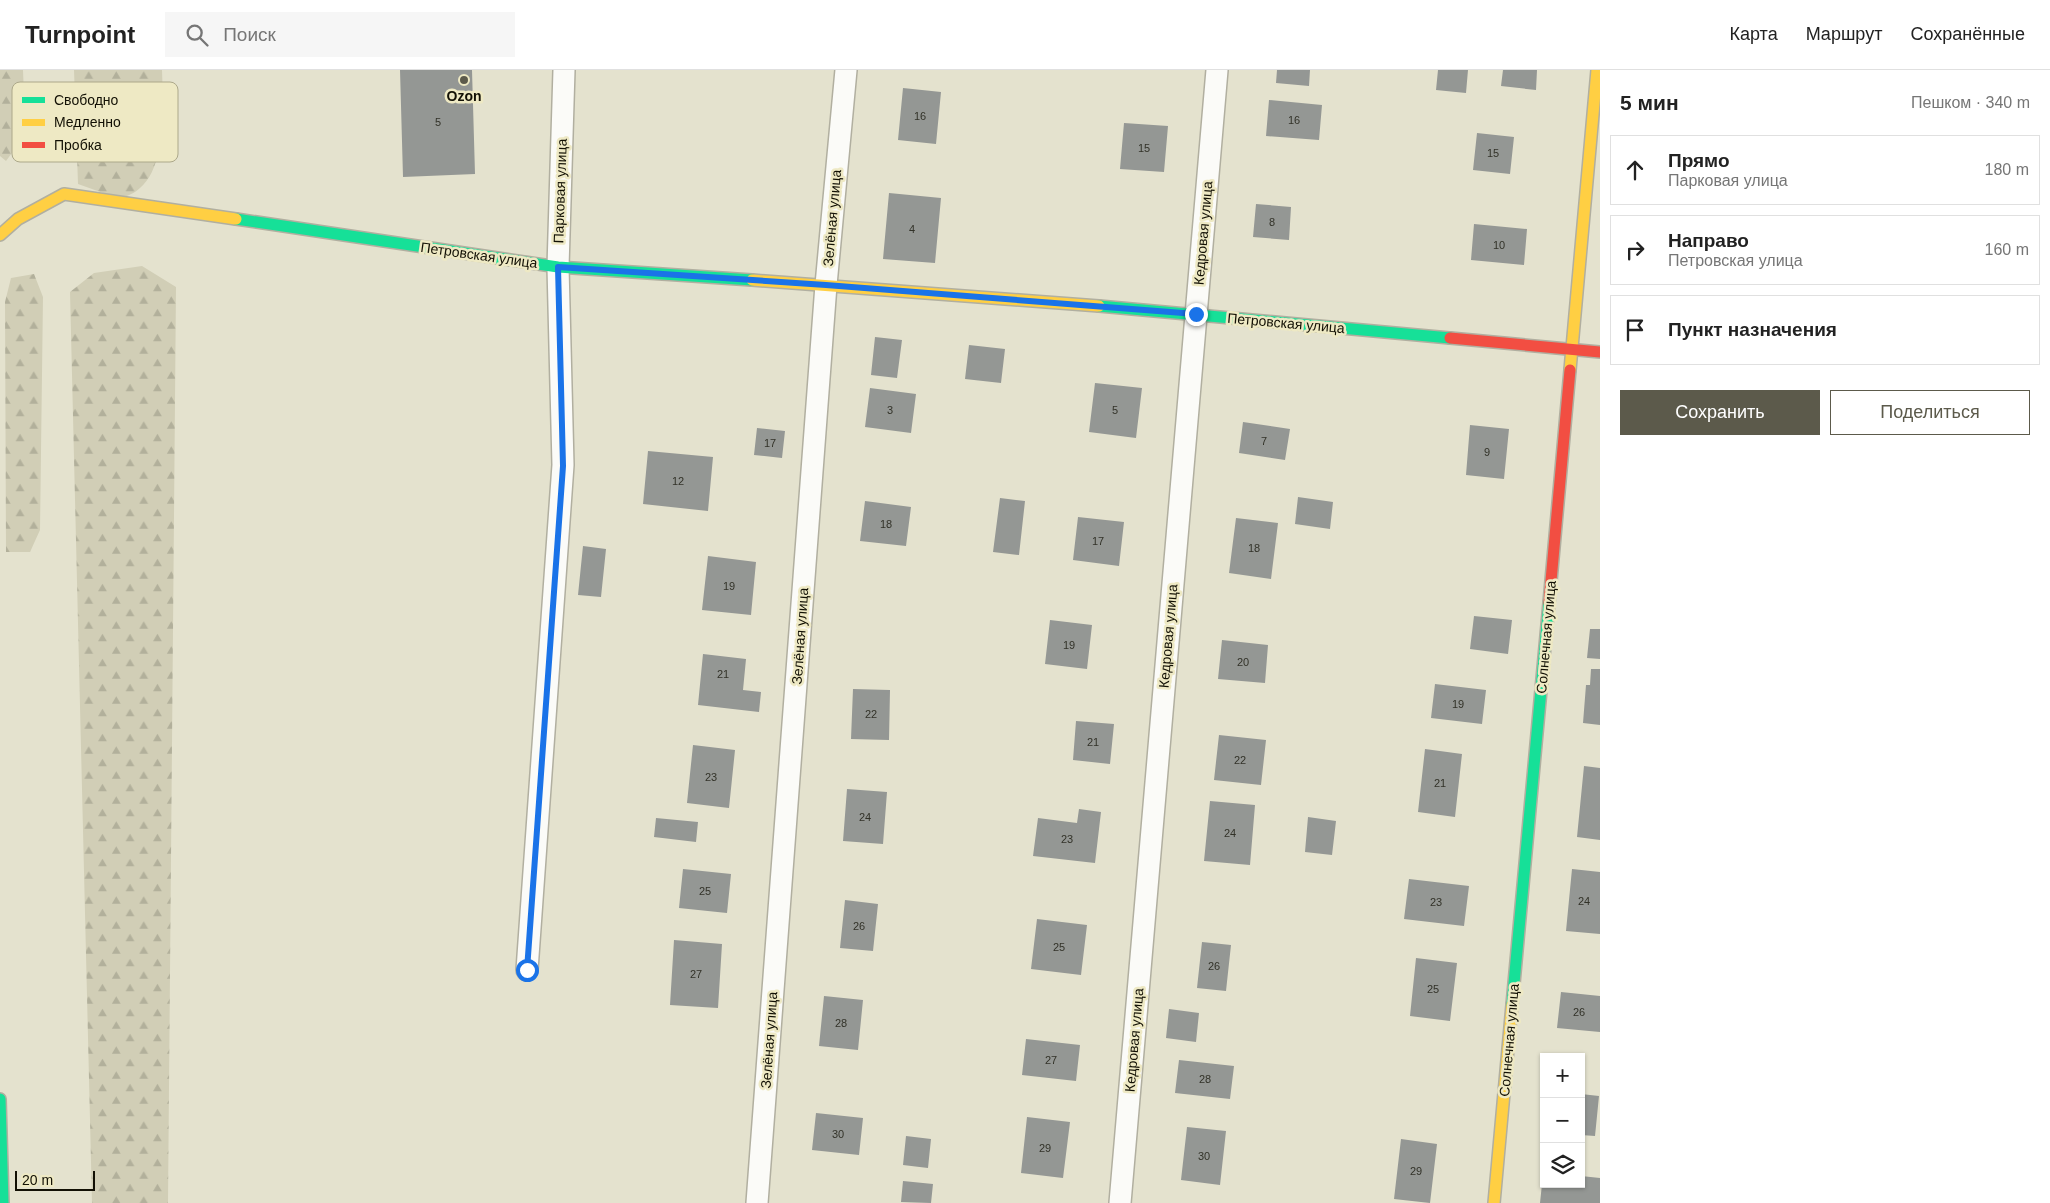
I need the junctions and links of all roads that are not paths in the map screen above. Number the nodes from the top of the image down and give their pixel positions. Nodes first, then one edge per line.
1 (564, 70) edge
2 (846, 70) edge
3 (1218, 70) edge
4 (1596, 70) edge
5 (0, 235) edge
6 (558, 267) junction
7 (826, 285) junction
8 (1196, 314) junction
9 (1572, 350) junction
10 (1600, 352) edge
11 (527, 970) dead end
12 (0, 1099) edge
13 (3, 1203) edge
14 (757, 1203) edge
15 (1120, 1203) edge
16 (1494, 1203) edge

1 - 6 street, Парковая улица
2 - 7 street, Зелёная улица
3 - 8 street, Кедровая улица
4 - 9 street, Солнечная улица
5 - 6 street, Петровская улица
6 - 7 street, Петровская улица
6 - 11 street, Парковая улица
7 - 8 street, Петровская улица
7 - 14 street, Зелёная улица
8 - 9 street, Петровская улица
8 - 15 street, Кедровая улица
9 - 10 street, Петровская улица
9 - 16 street, Солнечная улица
12 - 13 street

